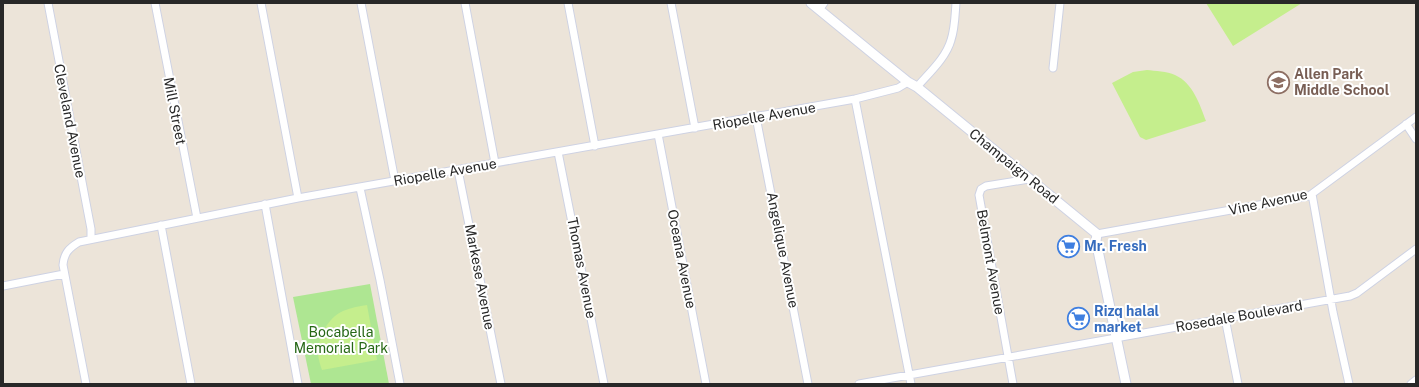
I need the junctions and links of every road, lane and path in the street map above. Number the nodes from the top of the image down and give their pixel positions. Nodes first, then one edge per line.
1 (48, 3) edge
2 (155, 3) edge
3 (261, 3) edge
4 (361, 3) edge
5 (465, 3) edge
6 (568, 3) edge
7 (671, 3) edge
8 (810, 3) edge
9 (956, 3) edge
10 (1060, 3) edge
11 (822, 6) edge
12 (1053, 68) dead end
13 (908, 82) junction
14 (917, 87) junction
15 (855, 99) junction
16 (756, 117) junction
17 (1416, 117) edge
18 (1406, 124) junction
19 (695, 128) junction
20 (658, 134) junction
21 (1416, 139) edge
22 (595, 146) junction
23 (558, 152) junction
24 (495, 163) junction
25 (458, 170) junction
26 (1030, 178) junction
27 (395, 181) junction
28 (360, 188) junction
29 (1312, 194) junction
30 (298, 198) junction
31 (265, 204) junction
32 (197, 218) junction
33 (161, 225) junction
34 (1097, 234) junction
35 (91, 239) junction
36 (1416, 249) edge
37 (64, 274) junction
38 (3, 286) edge
39 (1331, 300) junction
40 (1225, 318) junction
41 (1116, 338) junction
42 (1008, 357) junction
43 (909, 375) junction
44 (1416, 380) edge
45 (86, 384) edge
46 (191, 384) edge
47 (298, 384) edge
48 (400, 384) edge
49 (501, 384) edge
50 (604, 384) edge
51 (706, 384) edge
52 (808, 384) edge
53 (859, 384) edge
54 (911, 384) edge
55 (1013, 384) edge
56 (1126, 384) edge
57 (1238, 384) edge
58 (1348, 384) edge
59 (1411, 384) edge

1 - 35 street, Cleveland Avenue
2 - 32 street, Mill Street
3 - 30 street
4 - 27 street
5 - 24 street
6 - 22 street
7 - 19 street
8 - 11 street, Champaign Road
9 - 14 street
10 - 12 street
11 - 13 street, Champaign Road
13 - 14 street, Champaign Road
13 - 15 street, Riopelle Avenue
14 - 26 street, Champaign Road
15 - 16 street, Riopelle Avenue
15 - 43 street
16 - 19 street, Riopelle Avenue
16 - 52 street, Angelique Avenue
17 - 18 street, Vine Avenue
18 - 21 street
18 - 29 street, Vine Avenue
19 - 20 street, Riopelle Avenue
20 - 22 street, Riopelle Avenue
20 - 51 street, Oceana Avenue
22 - 23 street, Riopelle Avenue
23 - 24 street, Riopelle Avenue
23 - 50 street, Thomas Avenue
24 - 25 street, Riopelle Avenue
25 - 27 street, Riopelle Avenue
25 - 49 street, Markese Avenue
26 - 34 street, Champaign Road
26 - 42 street, Belmont Avenue
27 - 28 street, Riopelle Avenue
28 - 30 street, Riopelle Avenue
28 - 48 street
29 - 34 street, Vine Avenue
29 - 39 street
30 - 31 street, Riopelle Avenue
31 - 32 street, Riopelle Avenue
31 - 47 street
32 - 33 street, Riopelle Avenue
33 - 35 street, Riopelle Avenue
33 - 46 street
34 - 41 street
35 - 37 street, Riopelle Avenue
36 - 39 street, Rosedale Boulevard
37 - 38 street
37 - 45 street
39 - 40 street, Rosedale Boulevard
39 - 58 street
40 - 41 street, Rosedale Boulevard
40 - 57 street
41 - 42 street, Rosedale Boulevard
41 - 56 street
42 - 43 street, Rosedale Boulevard
42 - 55 street, Belmont Avenue
43 - 53 street, Rosedale Boulevard
43 - 54 street
44 - 59 street

